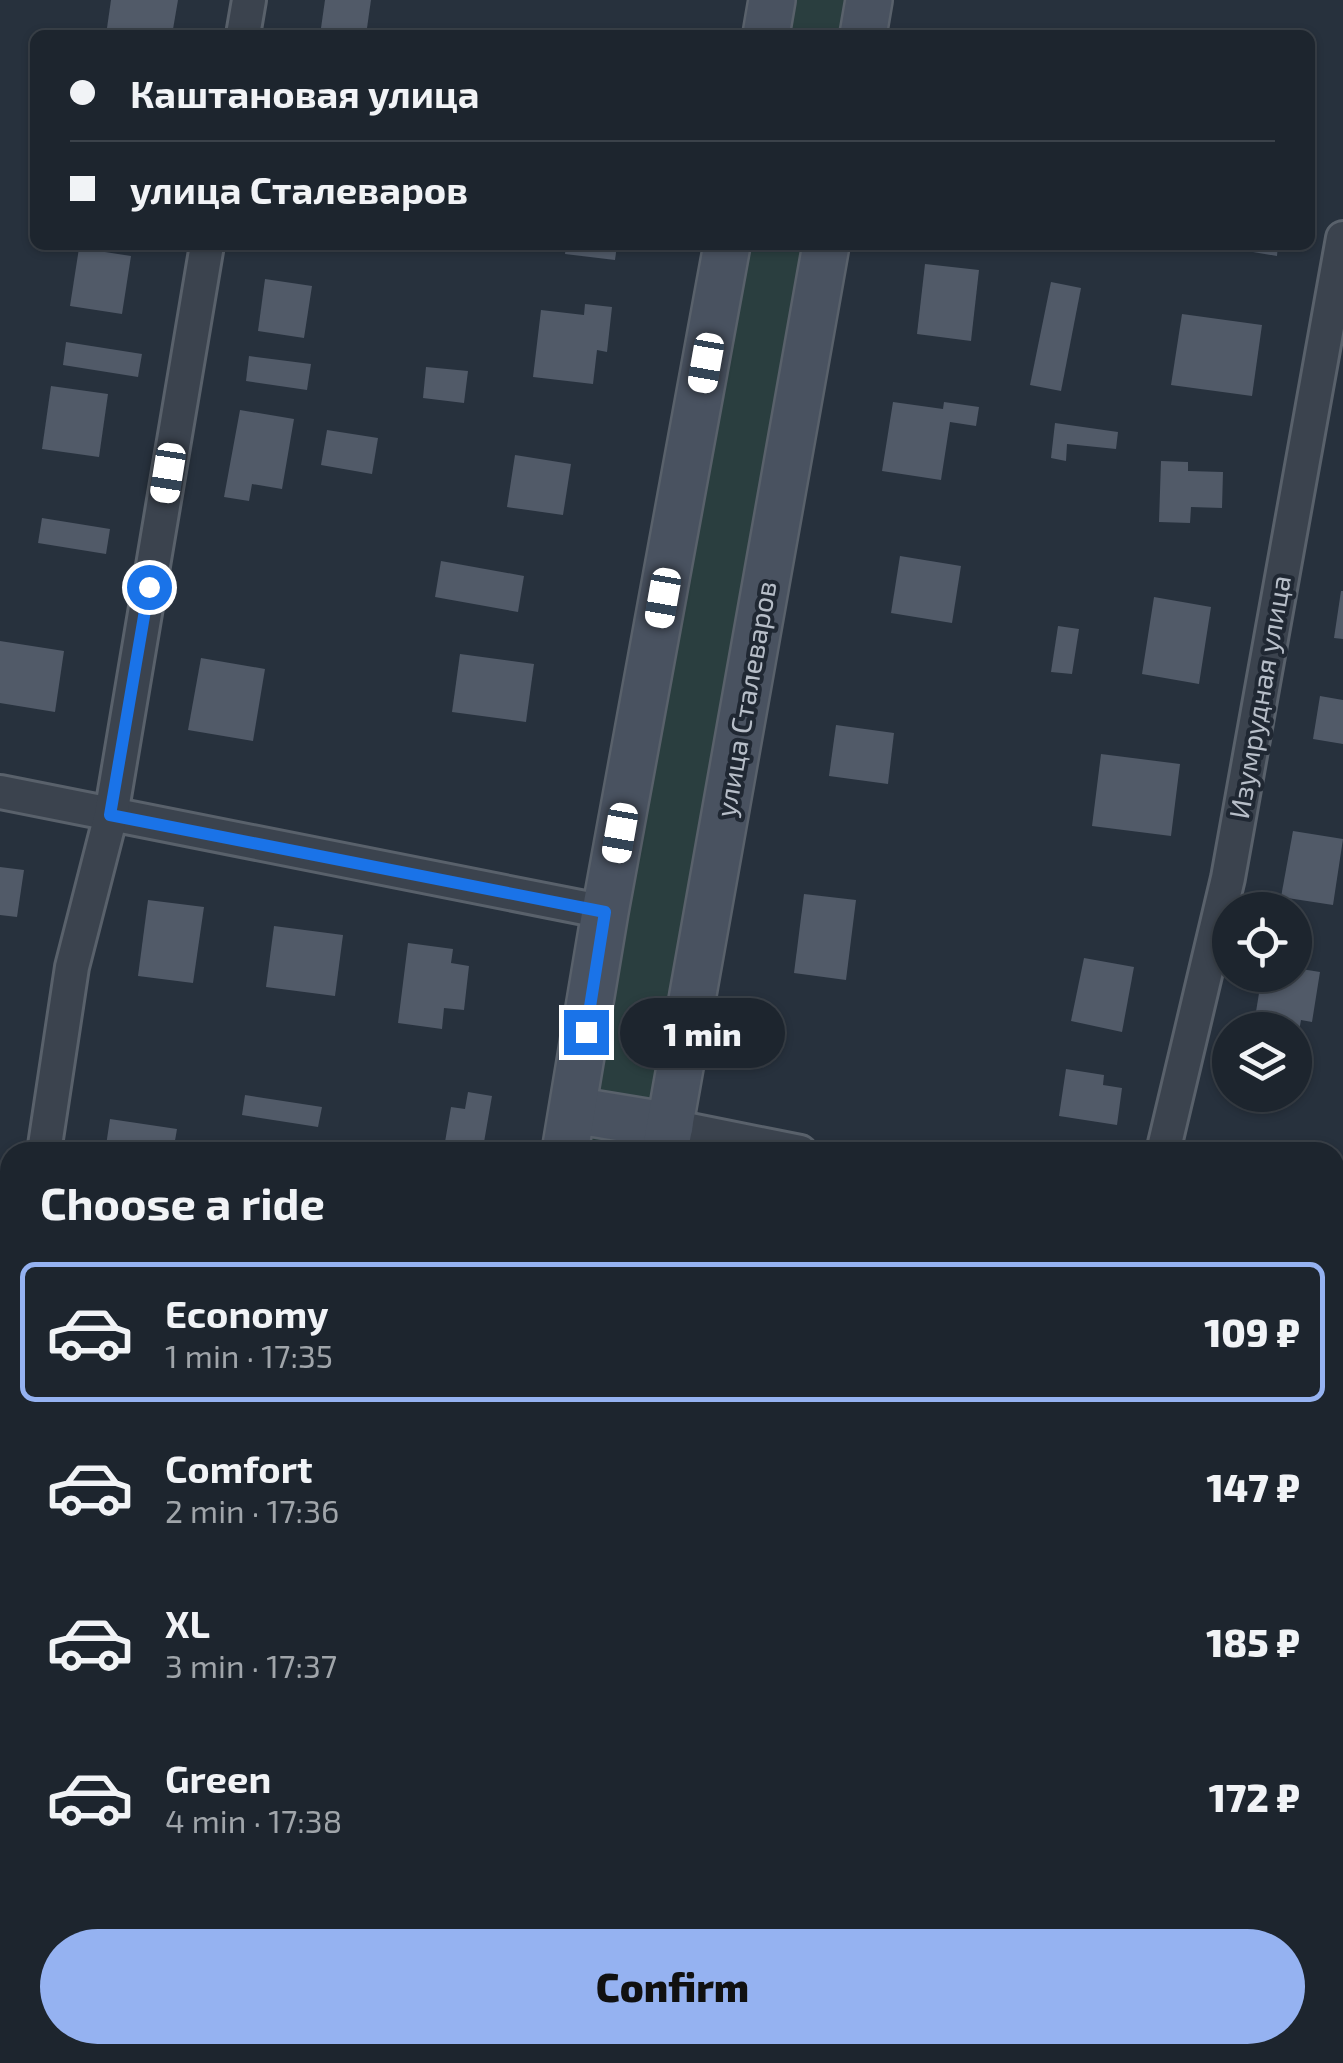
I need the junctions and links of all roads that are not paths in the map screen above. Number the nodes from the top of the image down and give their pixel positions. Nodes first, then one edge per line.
1 (249, 0) edge
2 (772, 0) edge
3 (869, 0) edge
4 (244, 30) edge
5 (767, 30) edge
6 (863, 30) edge
7 (1343, 238) edge
8 (206, 250) edge
9 (726, 250) edge
10 (825, 250) edge
11 (0, 792) edge
12 (110, 815) junction
13 (605, 912) junction
14 (569, 1131) edge
15 (668, 1139) edge
16 (46, 1142) edge
17 (698, 1142) edge
18 (1165, 1142) edge

1 - 4 street
2 - 5 main road
3 - 6 main road
7 - 18 street, Изумрудная улица
8 - 12 street
9 - 13 main road
10 - 15 main road, улица Сталеваров
11 - 12 street
12 - 13 street
12 - 16 street
13 - 14 main road
14 - 15 main road
15 - 17 street

